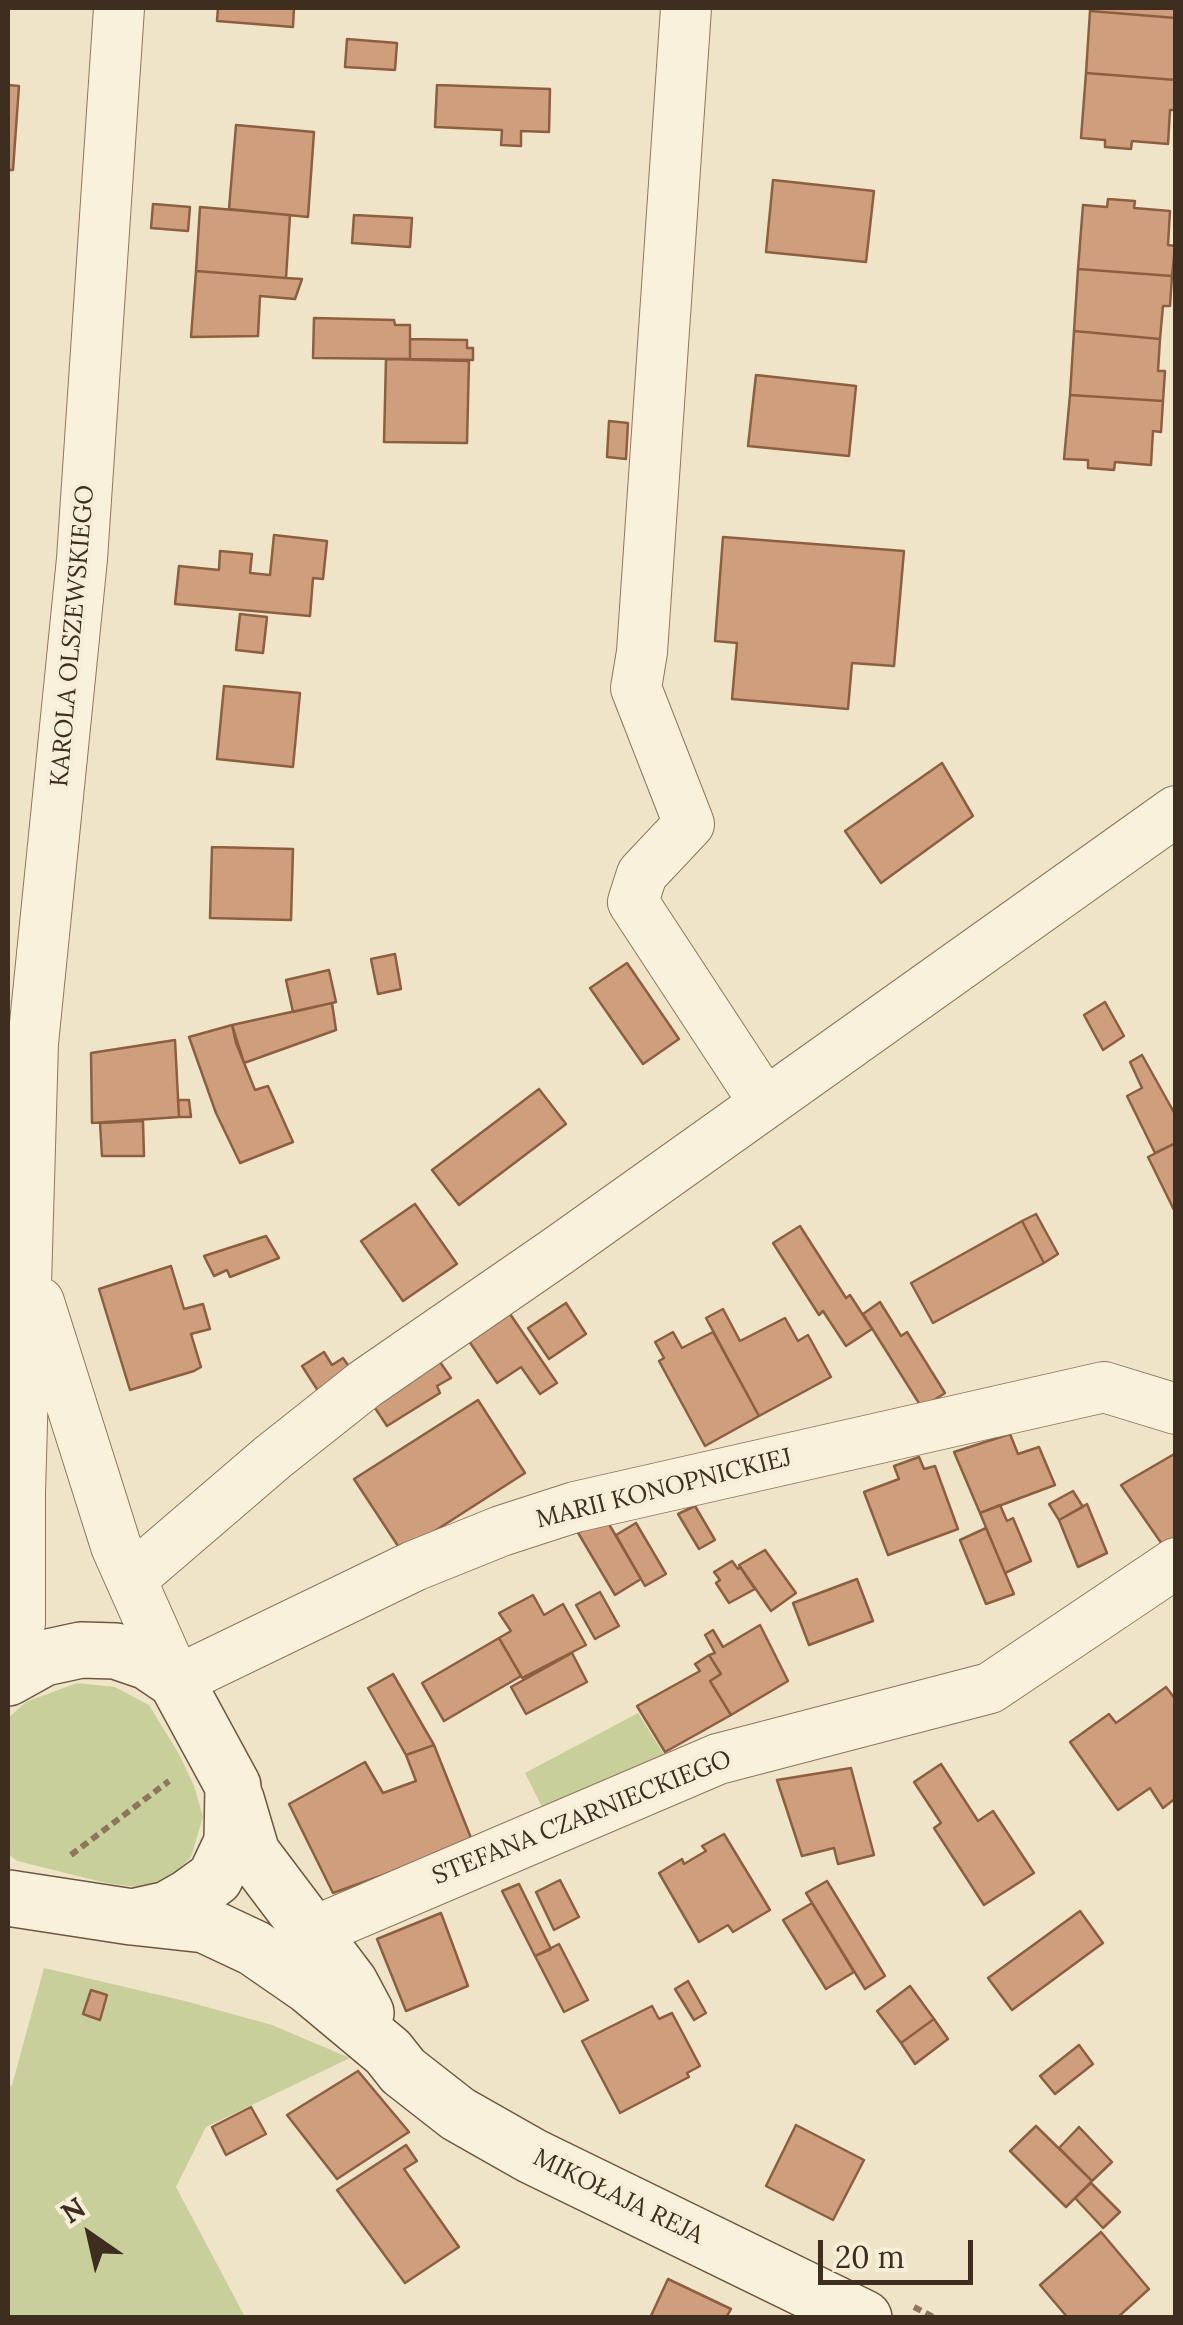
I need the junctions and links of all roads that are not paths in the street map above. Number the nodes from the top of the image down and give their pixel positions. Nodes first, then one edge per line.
1 (118, 8) edge
2 (686, 8) edge
3 (1176, 811) edge
4 (764, 1102) junction
5 (27, 1264) junction
6 (1176, 1409) edge
7 (1176, 1563) edge
8 (132, 1578) junction
9 (9, 1678) edge
10 (176, 1681) junction
11 (232, 1786) junction
12 (8, 1898) edge
13 (132, 1917) junction
14 (313, 1932) junction
15 (254, 1948) junction
16 (388, 2052) junction
17 (864, 2318) edge

1 - 5 street, KAROLA OLSZEWSKIEGO
2 - 4 street
3 - 4 street
4 - 8 street
5 - 8 street, KAROLA OLSZEWSKIEGO
5 - 9 street, KAROLA OLSZEWSKIEGO
6 - 10 street, MARII KONOPNICKIEJ
7 - 14 street, STEFANA CZARNIECKIEGO
8 - 10 street, KAROLA OLSZEWSKIEGO
9 - 10 street
10 - 11 street
11 - 13 street
11 - 14 street
12 - 13 street
13 - 15 street
14 - 15 street
14 - 16 street
15 - 16 street
16 - 17 street, MIKOŁAJA REJA

